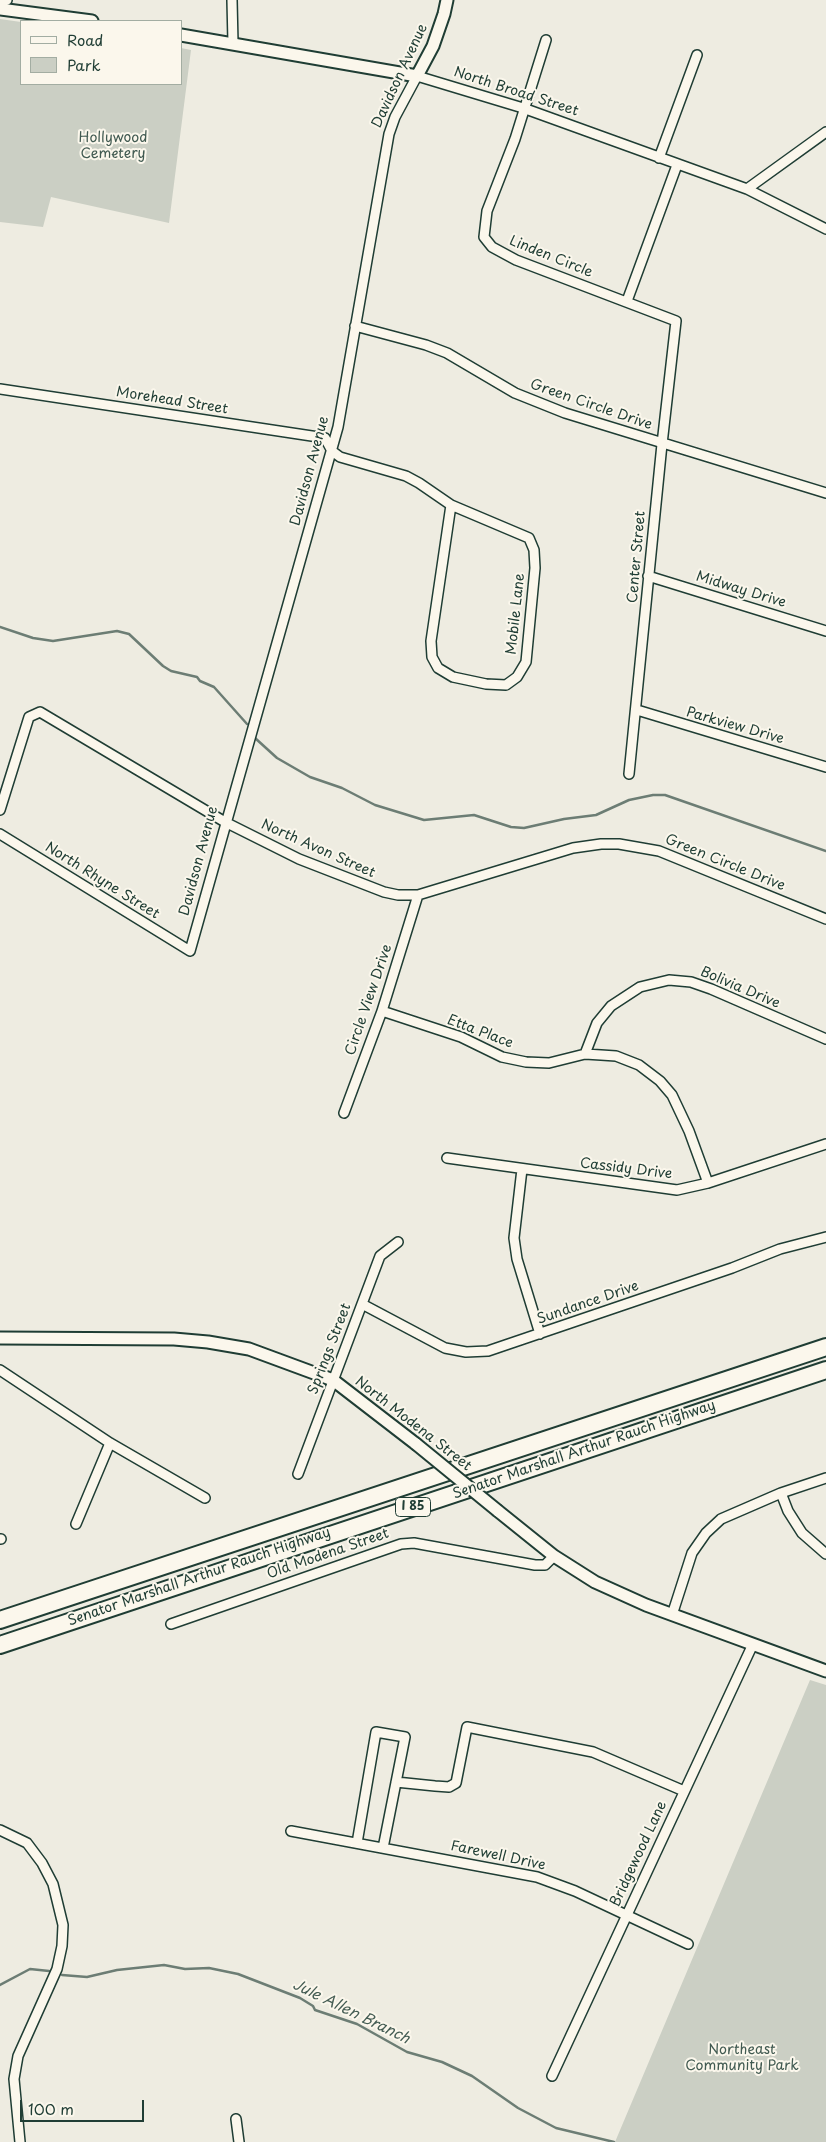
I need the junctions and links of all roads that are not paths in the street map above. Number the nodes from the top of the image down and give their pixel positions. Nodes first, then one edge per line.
1 (7, 0) edge
2 (232, 0) edge
3 (447, 0) edge
4 (0, 3) edge
5 (0, 9) edge
6 (84, 20) edge
7 (182, 35) edge
8 (546, 40) dead end
9 (233, 44) junction
10 (697, 55) dead end
11 (417, 76) junction
12 (524, 108) junction
13 (826, 132) edge
14 (659, 158) junction
15 (677, 165) junction
16 (747, 189) junction
17 (826, 228) edge
18 (626, 301) junction
19 (355, 326) junction
20 (674, 342) joint
21 (0, 389) edge
22 (662, 444) junction
23 (332, 451) junction
24 (826, 493) edge
25 (450, 505) junction
26 (648, 576) junction
27 (826, 631) edge
28 (637, 710) junction
29 (826, 767) edge
30 (630, 774) dead end
31 (0, 810) edge
32 (225, 822) junction
33 (0, 834) edge
34 (610, 844) joint
35 (418, 895) junction
36 (826, 919) edge
37 (190, 951) joint
38 (382, 1011) junction
39 (826, 1039) edge
40 (585, 1054) junction
41 (344, 1113) dead end
42 (826, 1144) edge
43 (447, 1158) dead end
44 (522, 1169) junction
45 (708, 1183) junction
46 (826, 1237) edge
47 (398, 1242) dead end
48 (362, 1304) junction
49 (540, 1334) junction
50 (0, 1338) edge
51 (826, 1347) edge
52 (0, 1370) edge
53 (826, 1370) edge
54 (333, 1380) junction
55 (110, 1443) junction
56 (298, 1474) dead end
57 (826, 1478) edge
58 (780, 1493) junction
59 (205, 1498) dead end
60 (76, 1524) dead end
61 (826, 1554) edge
62 (554, 1556) junction
63 (672, 1615) junction
64 (0, 1620) edge
65 (171, 1624) dead end
66 (0, 1644) edge
67 (753, 1644) junction
68 (826, 1671) edge
69 (396, 1782) junction
70 (684, 1791) junction
71 (0, 1830) edge
72 (291, 1831) dead end
73 (357, 1843) junction
74 (383, 1848) junction
75 (626, 1915) junction
76 (688, 1944) dead end
77 (552, 2076) dead end
78 (236, 2119) dead end
79 (20, 2142) edge
80 (239, 2142) edge

1 - 4 street
2 - 9 street
3 - 11 street, Davidson Avenue
5 - 6 street
7 - 9 street, North Broad Street
8 - 12 street
9 - 11 street, North Broad Street
10 - 14 street
11 - 12 street, North Broad Street
11 - 19 street, Davidson Avenue
12 - 14 street, North Broad Street
12 - 18 street, Linden Circle
13 - 16 street
14 - 15 street, North Broad Street
15 - 16 street, North Broad Street
15 - 18 street
16 - 17 street, North Broad Street
18 - 20 street, Linden Circle
19 - 22 street, Green Circle Drive
19 - 23 street, Davidson Avenue
20 - 22 street, Center Street
21 - 23 street, Morehead Street
22 - 24 street, Green Circle Drive
22 - 26 street, Center Street
23 - 25 street, Mobile Lane
23 - 32 street, Davidson Avenue
25 - 25 street, Mobile Lane
26 - 27 street, Midway Drive
26 - 28 street, Center Street
28 - 29 street, Parkview Drive
28 - 30 street, Center Street
31 - 32 street, North Avon Street
32 - 35 street, North Avon Street
32 - 37 street, Davidson Avenue
33 - 37 street, North Rhyne Street
34 - 35 street, North Avon Street
34 - 36 street, Green Circle Drive
35 - 38 street, Circle View Drive
38 - 40 street, Etta Place
38 - 41 street, Circle View Drive
39 - 40 street, Bolivia Drive
40 - 45 street, Etta Place
42 - 45 street, Cassidy Drive
43 - 44 street, Cassidy Drive
44 - 45 street, Cassidy Drive
44 - 49 street
46 - 49 street, Sundance Drive
47 - 48 street, Springs Street
48 - 49 street, Sundance Drive
48 - 54 street, Springs Street
50 - 54 street, North Modena Street
51 - 64 highway, Senator Marshall Arthur Rauch Highway / I 85
52 - 55 street
53 - 66 highway, Senator Marshall Arthur Rauch Highway / I 85
54 - 56 street, Springs Street
54 - 62 street, North Modena Street, bridge
55 - 59 street
55 - 60 street
57 - 58 street
58 - 61 street
58 - 63 street
62 - 63 street, North Modena Street
62 - 65 street, Old Modena Street
63 - 67 street, North Modena Street
67 - 68 street, North Modena Street
67 - 70 street, Bridgewood Lane
69 - 70 street
69 - 73 street
69 - 74 street
70 - 75 street, Bridgewood Lane
71 - 79 street
72 - 73 street, Farewell Drive
73 - 74 street, Farewell Drive
74 - 75 street, Farewell Drive
75 - 76 street, Farewell Drive
75 - 77 street, Bridgewood Lane
78 - 80 street

